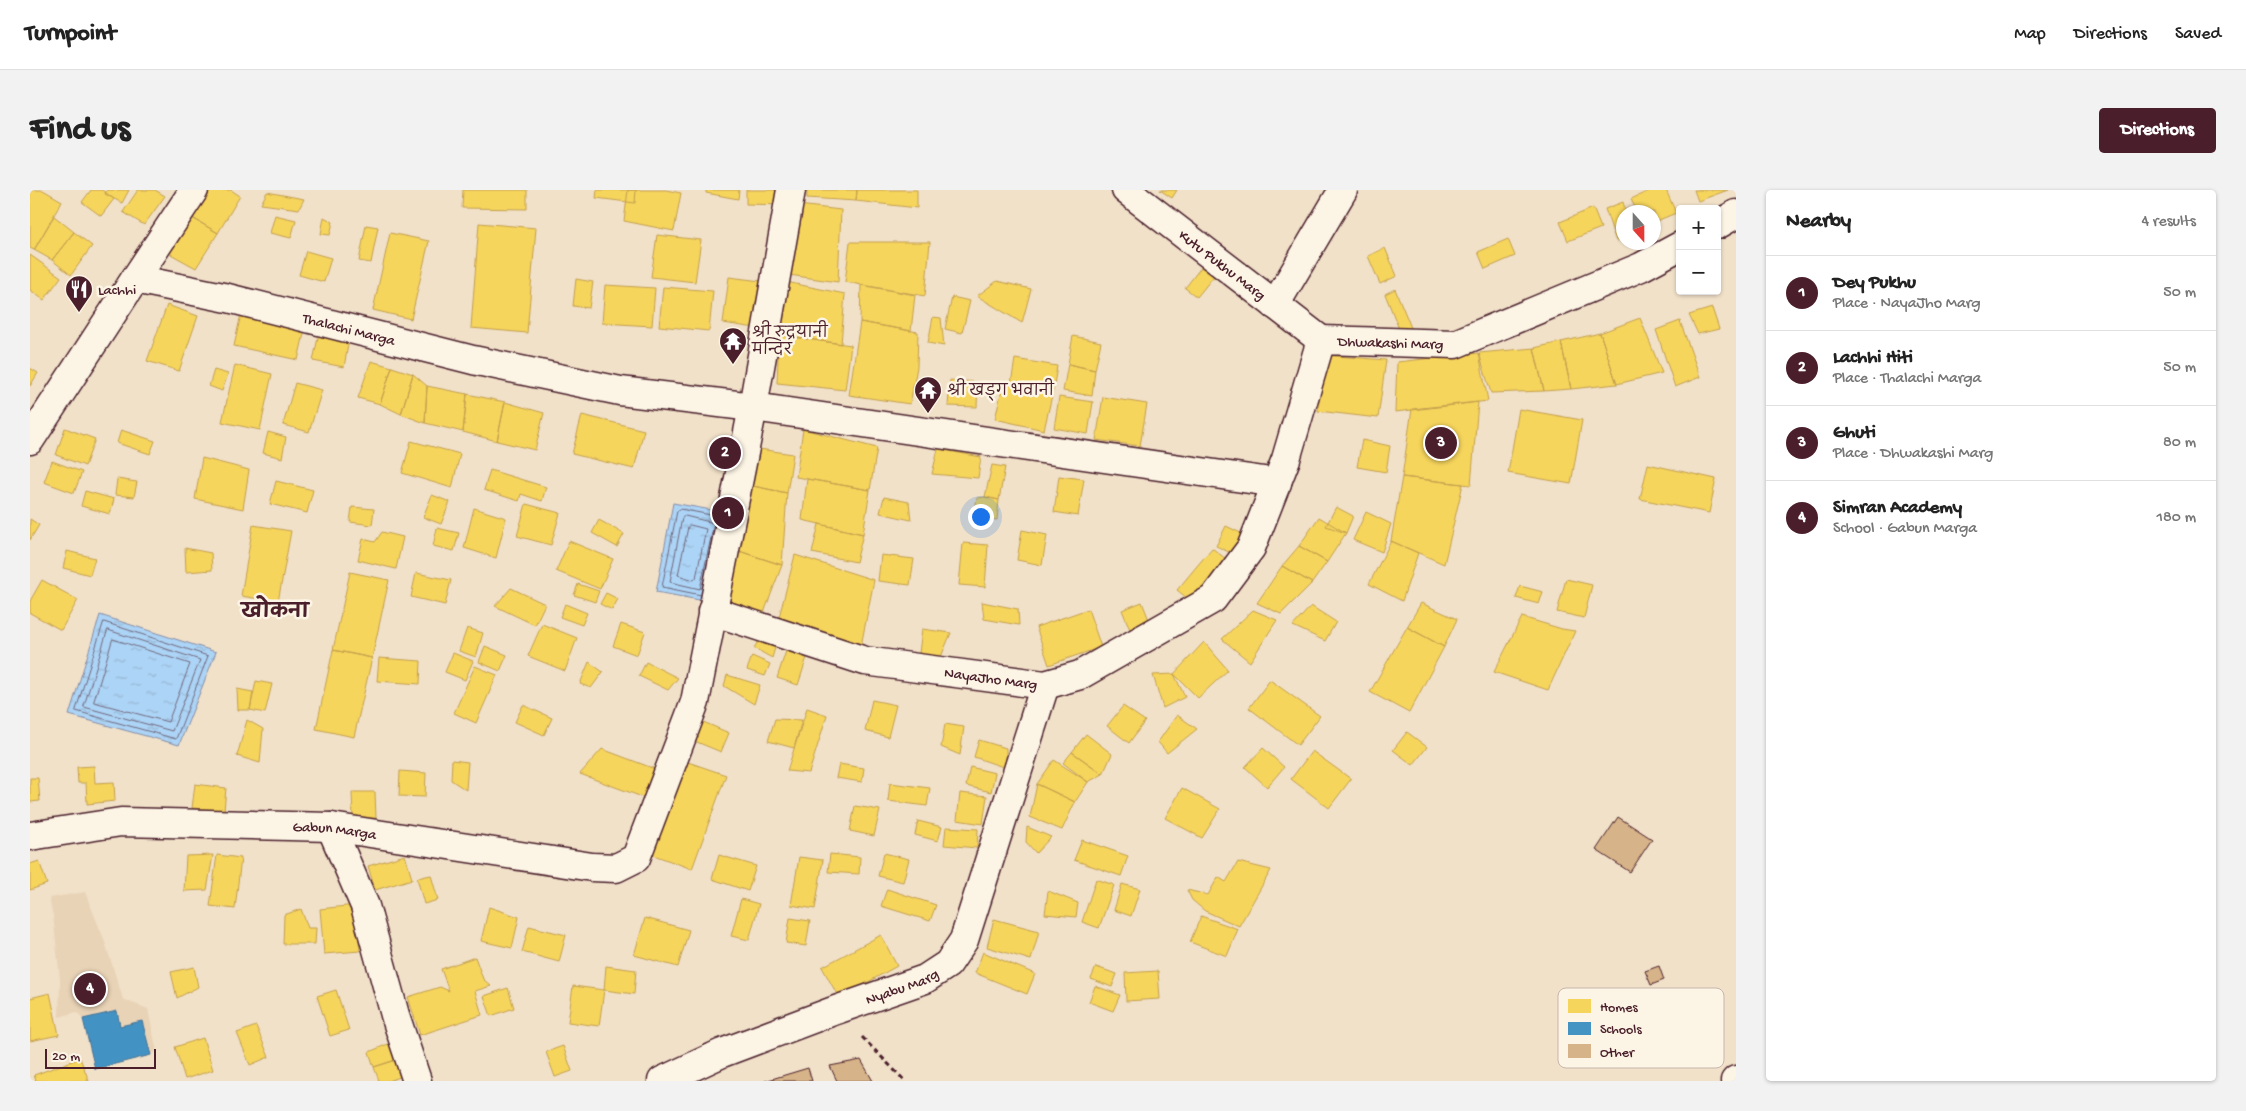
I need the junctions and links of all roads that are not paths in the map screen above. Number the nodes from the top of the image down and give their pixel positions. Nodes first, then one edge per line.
1 (194, 190) edge
2 (791, 190) edge
3 (1126, 190) edge
4 (1343, 190) edge
5 (1736, 214) edge
6 (1721, 223) edge
7 (1676, 248) edge
8 (135, 279) junction
9 (1276, 305) junction
10 (1321, 340) junction
11 (753, 406) junction
12 (30, 440) edge
13 (1277, 483) junction
14 (712, 611) junction
15 (1045, 685) junction
16 (330, 827) junction
17 (30, 836) edge
18 (417, 1081) edge
19 (662, 1081) edge

1 - 8 street
2 - 11 street
3 - 9 street, Kutu Pukhu Marg
4 - 9 street
5 - 6 street
7 - 10 street, Dhwakashi Marg
8 - 11 street, Thalachi Marga
8 - 12 street
9 - 10 street, Kutu Pukhu Marg
10 - 13 street, Dhwakashi Marg
11 - 13 street, Thalachi Marga
11 - 14 street
13 - 15 street, NayaJho Marg
14 - 15 street, NayaJho Marg
14 - 16 street, Gabun Marga
15 - 19 street, Nyabu Marg
16 - 17 street, Gabun Marga
16 - 18 street

